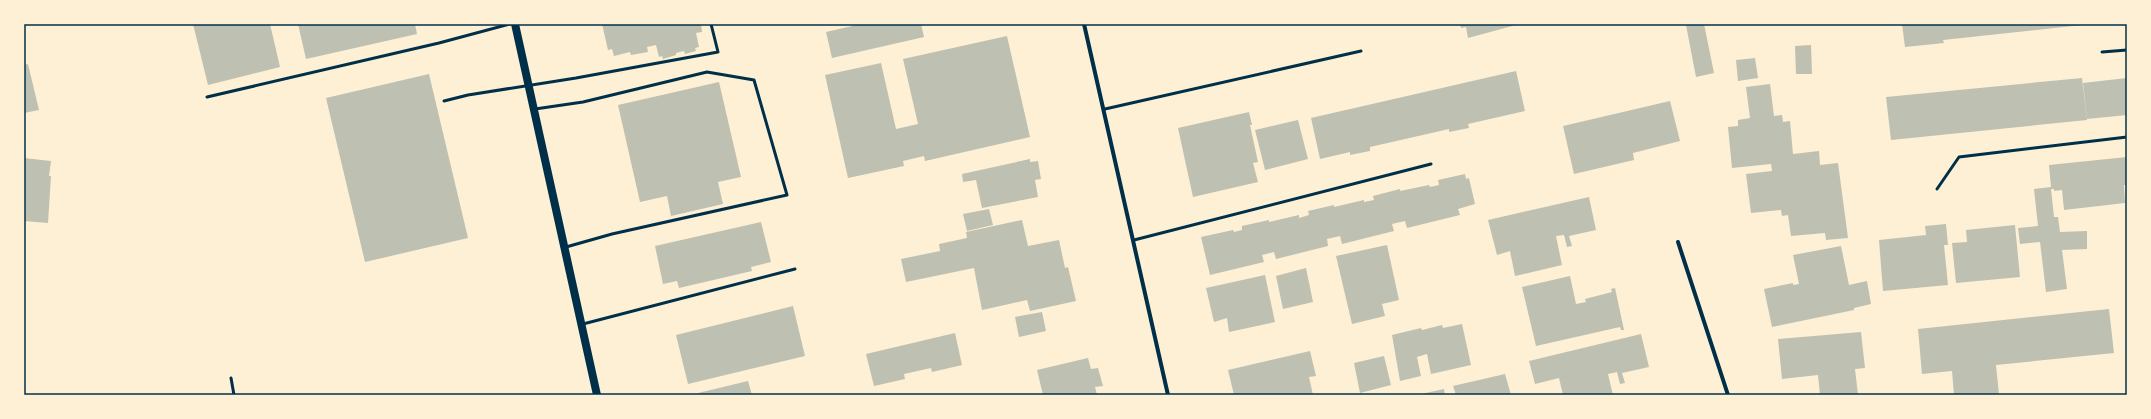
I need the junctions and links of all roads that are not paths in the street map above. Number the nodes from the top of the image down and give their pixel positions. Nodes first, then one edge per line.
1 (510, 24) edge
2 (515, 24) edge
3 (711, 24) edge
4 (1084, 24) edge
5 (2127, 50) edge
6 (1361, 51) dead end
7 (2102, 52) dead end
8 (528, 85) junction
9 (207, 97) dead end
10 (444, 101) dead end
11 (534, 109) junction
12 (1104, 109) junction
13 (2127, 137) edge
14 (1432, 164) dead end
15 (1937, 189) dead end
16 (1134, 240) junction
17 (1678, 242) dead end
18 (564, 248) junction
19 (795, 269) dead end
20 (581, 324) junction
21 (231, 378) dead end
22 (234, 395) edge
23 (596, 395) edge
24 (1168, 395) edge
25 (1728, 395) edge

1 - 9 lane
2 - 8 main road
3 - 8 lane
4 - 12 street
5 - 7 lane
6 - 12 lane
8 - 10 lane
8 - 11 main road
11 - 18 main road
11 - 18 lane
12 - 16 street
13 - 15 lane
14 - 16 lane
16 - 24 street
17 - 25 street
18 - 20 main road
19 - 20 lane
20 - 23 main road
21 - 22 lane

